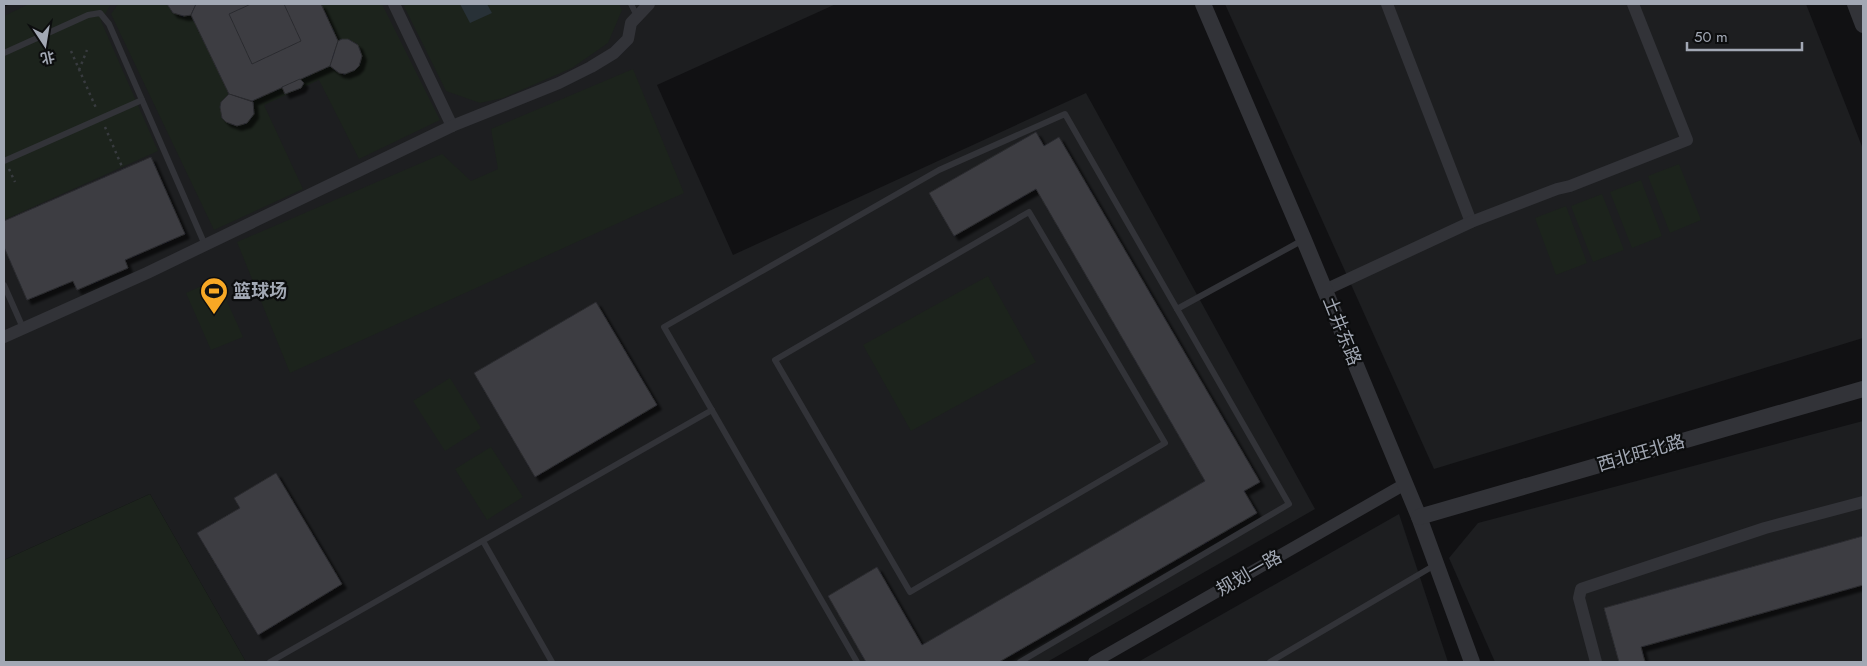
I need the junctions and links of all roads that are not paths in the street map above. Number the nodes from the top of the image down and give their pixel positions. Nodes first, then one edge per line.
1 (394, 4) edge
2 (631, 4) edge
3 (649, 4) edge
4 (1203, 4) edge
5 (1387, 4) edge
6 (1633, 4) edge
7 (1855, 4) edge
8 (637, 16) junction
9 (1863, 25) edge
10 (4, 53) edge
11 (142, 100) junction
12 (452, 126) junction
13 (4, 161) edge
14 (1471, 222) junction
15 (1304, 240) junction
16 (205, 245) junction
17 (4, 285) edge
18 (1324, 290) junction
19 (1177, 309) junction
20 (23, 328) junction
21 (4, 337) edge
22 (1863, 389) edge
23 (712, 410) junction
24 (1165, 444) joint
25 (1405, 484) junction
26 (1863, 502) edge
27 (1419, 518) junction
28 (483, 541) junction
29 (1436, 565) junction
30 (270, 662) edge
31 (552, 662) edge
32 (857, 662) edge
33 (1020, 662) edge
34 (1094, 662) edge
35 (1270, 662) edge
36 (1472, 662) edge
37 (1596, 662) edge

1 - 12 street
2 - 8 lane
3 - 8 street
4 - 15 street, 土井东路
5 - 14 street
6 - 14 street
7 - 9 street
8 - 12 street
10 - 11 lane
11 - 13 lane
11 - 16 lane
12 - 16 street
14 - 18 street
15 - 18 street, 土井东路
15 - 19 lane
16 - 20 street
17 - 20 lane
18 - 25 street, 土井东路
19 - 23 lane
19 - 33 lane
20 - 21 street
22 - 27 street, 西北旺北路
23 - 28 lane
23 - 32 lane
24 - 24 lane
25 - 27 street, 土井东路
25 - 34 street, 规划一路
26 - 37 street
27 - 29 street, 土井东路
28 - 30 lane
28 - 31 lane
29 - 35 lane
29 - 36 street, 土井东路

